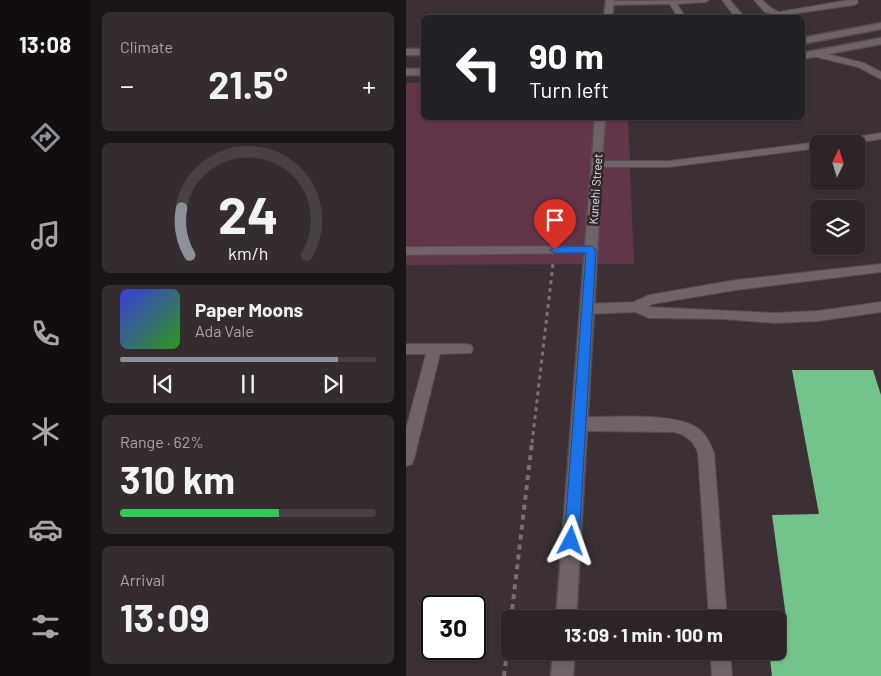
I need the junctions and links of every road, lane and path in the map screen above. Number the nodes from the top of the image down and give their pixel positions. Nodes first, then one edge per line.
1 (705, 0) edge
2 (726, 0) edge
3 (758, 0) edge
4 (826, 0) edge
5 (853, 0) edge
6 (610, 1) edge
7 (672, 2) junction
8 (777, 4) dead end
9 (735, 10) junction
10 (722, 11) dead end
11 (693, 14) dead end
12 (608, 15) edge
13 (680, 15) edge
14 (687, 15) edge
15 (739, 15) edge
16 (881, 26) edge
17 (805, 40) edge
18 (881, 41) edge
19 (406, 52) edge
20 (421, 52) edge
21 (815, 54) junction
22 (805, 56) edge
23 (406, 72) edge
24 (421, 72) edge
25 (881, 76) edge
26 (600, 120) edge
27 (881, 136) edge
28 (865, 138) edge
29 (810, 146) edge
30 (597, 164) junction
31 (555, 250) junction
32 (591, 250) junction
33 (406, 251) edge
34 (881, 268) edge
35 (636, 307) junction
36 (881, 307) edge
37 (587, 309) junction
38 (406, 349) edge
39 (434, 349) junction
40 (466, 349) dead end
41 (579, 424) junction
42 (406, 459) edge
43 (512, 610) edge
44 (567, 610) edge
45 (717, 610) edge
46 (506, 660) edge
47 (563, 660) edge
48 (721, 660) edge
49 (504, 676) edge
50 (562, 676) edge
51 (722, 676) edge

1 - 7 lane
2 - 9 lane
3 - 5 lane
4 - 8 lane
6 - 7 lane
6 - 12 street
7 - 13 lane
9 - 10 lane
9 - 15 lane
11 - 14 lane
16 - 17 street
18 - 21 street
19 - 20 street
21 - 22 street
21 - 25 lane
23 - 24 street
26 - 30 street, Kunehi Street
27 - 28 lane
29 - 30 lane
30 - 32 street, Kunehi Street
31 - 32 lane
31 - 33 lane
31 - 43 path
32 - 37 street, Kunehi Street
34 - 35 lane
35 - 36 lane
35 - 37 lane
37 - 41 street, Kunehi Street
38 - 39 lane
39 - 40 lane
39 - 42 lane
41 - 44 street, Kunehi Street
41 - 45 lane
46 - 49 path
47 - 50 street
48 - 51 lane

